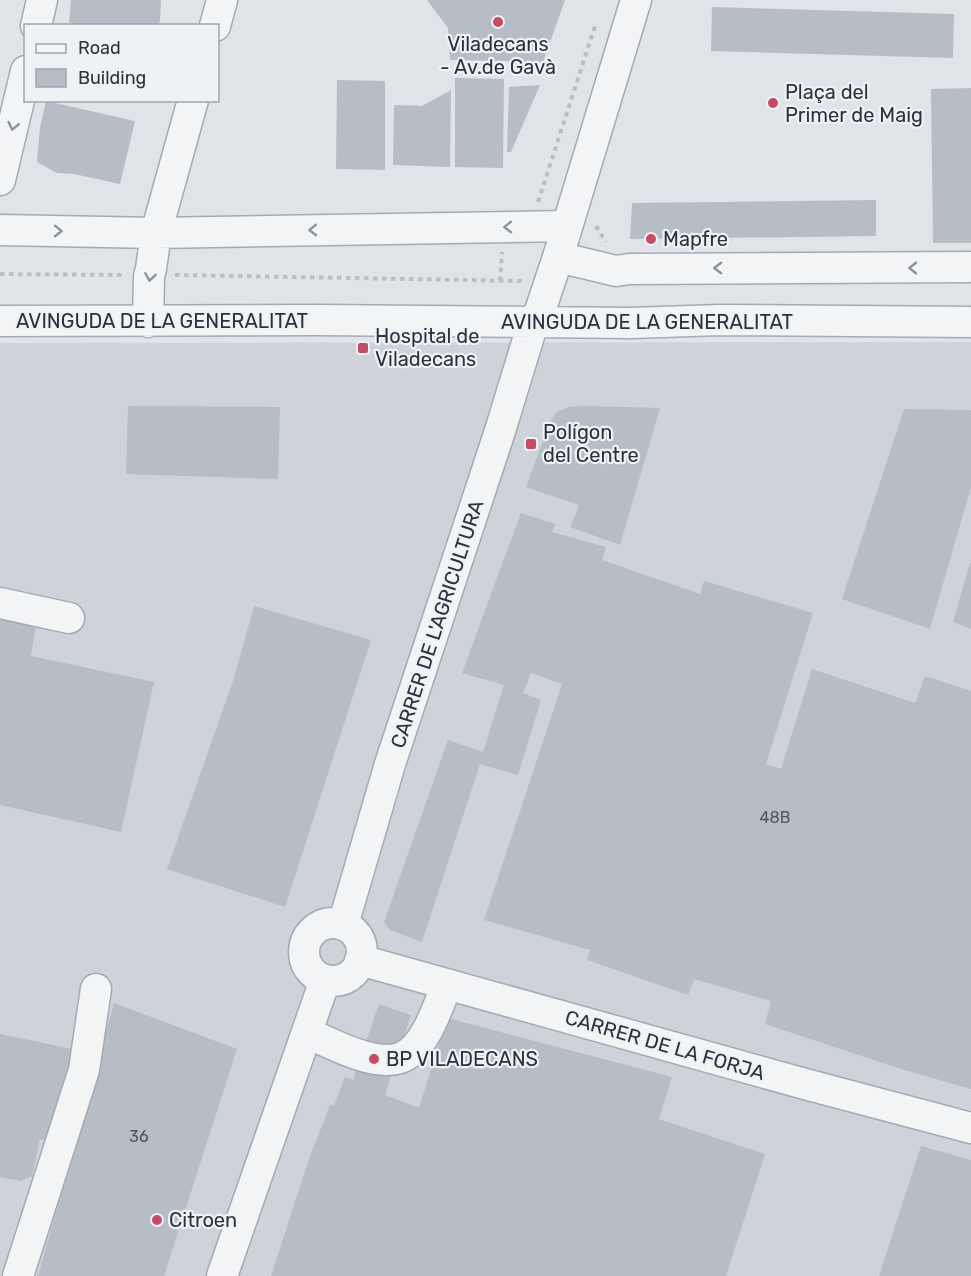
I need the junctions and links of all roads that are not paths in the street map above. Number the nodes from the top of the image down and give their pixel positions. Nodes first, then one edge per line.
1 (42, 0) edge
2 (222, 0) edge
3 (636, 0) edge
4 (36, 24) edge
5 (216, 24) edge
6 (24, 79) edge
7 (193, 102) edge
8 (0, 180) edge
9 (566, 226) junction
10 (0, 230) edge
11 (156, 233) junction
12 (558, 257) junction
13 (971, 267) edge
14 (0, 321) edge
15 (148, 322) junction
16 (971, 322) edge
17 (532, 323) junction
18 (0, 603) edge
19 (69, 618) dead end
20 (344, 925) junction
21 (360, 960) junction
22 (325, 980) junction
23 (447, 984) junction
24 (96, 989) dead end
25 (307, 1033) junction
26 (971, 1128) edge
27 (18, 1276) edge
28 (222, 1276) edge

1 - 4 street
2 - 5 street
3 - 9 street, CARRER DE L'AGRICULTURA
6 -> 8 street
7 - 11 street
9 -> 11 street
9 - 12 street, CARRER DE L'AGRICULTURA
10 -> 11 street
11 -> 15 street
13 -> 12 street
12 - 17 street, CARRER DE L'AGRICULTURA
14 - 15 street, AVINGUDA DE LA GENERALITAT
15 - 17 street, AVINGUDA DE LA GENERALITAT
16 - 17 street, AVINGUDA DE LA GENERALITAT
17 - 20 street, CARRER DE L'AGRICULTURA
18 - 19 street
20 - 21 street
20 - 22 street
21 - 22 street
21 - 23 street, CARRER DE LA FORJA
22 - 25 street
23 - 25 street
23 - 26 street, CARRER DE LA FORJA
24 - 27 street
25 - 28 street

